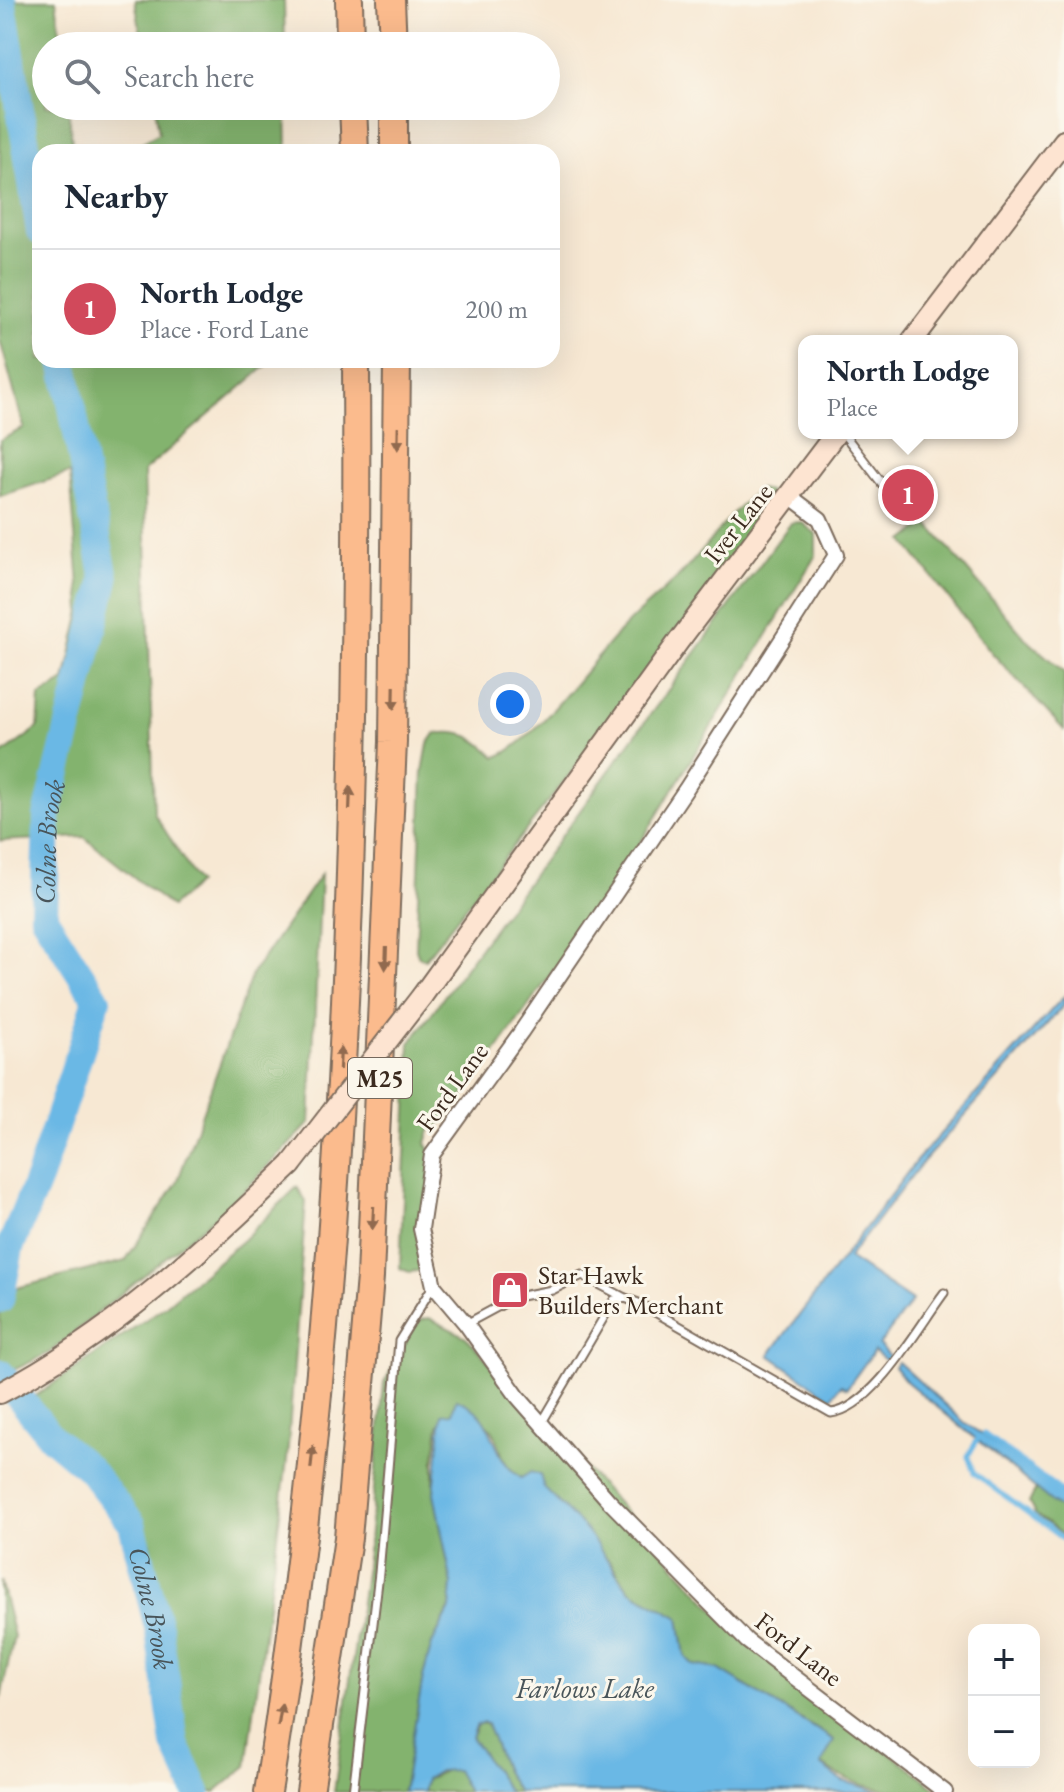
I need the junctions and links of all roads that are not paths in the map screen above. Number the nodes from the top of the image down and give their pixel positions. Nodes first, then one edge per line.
1 (349, 0) edge
2 (391, 0) edge
3 (350, 32) edge
4 (392, 32) edge
5 (354, 120) edge
6 (394, 120) edge
7 (1064, 141) edge
8 (355, 144) edge
9 (394, 144) edge
10 (917, 335) edge
11 (356, 368) edge
12 (397, 368) edge
13 (832, 439) edge
14 (848, 439) edge
15 (791, 497) junction
16 (897, 503) dead end
17 (434, 1286) junction
18 (944, 1293) dead end
19 (625, 1298) junction
20 (466, 1324) junction
21 (0, 1393) edge
22 (541, 1424) junction
23 (268, 1792) edge
24 (310, 1792) edge
25 (353, 1792) edge
26 (945, 1792) edge

1 - 3 highway
2 - 4 highway
5 - 8 highway
6 - 9 highway
7 - 10 main road
23 -> 11 highway, M25
12 -> 24 highway, M25
13 - 15 main road, Iver Lane
14 - 16 lane
15 - 17 street, Ford Lane
15 - 21 main road, Iver Lane, bridge
17 - 20 street, Ford Lane
17 - 25 lane
18 - 19 lane
19 - 20 lane
19 - 22 lane
20 - 22 street, Ford Lane
22 - 26 street, Ford Lane

